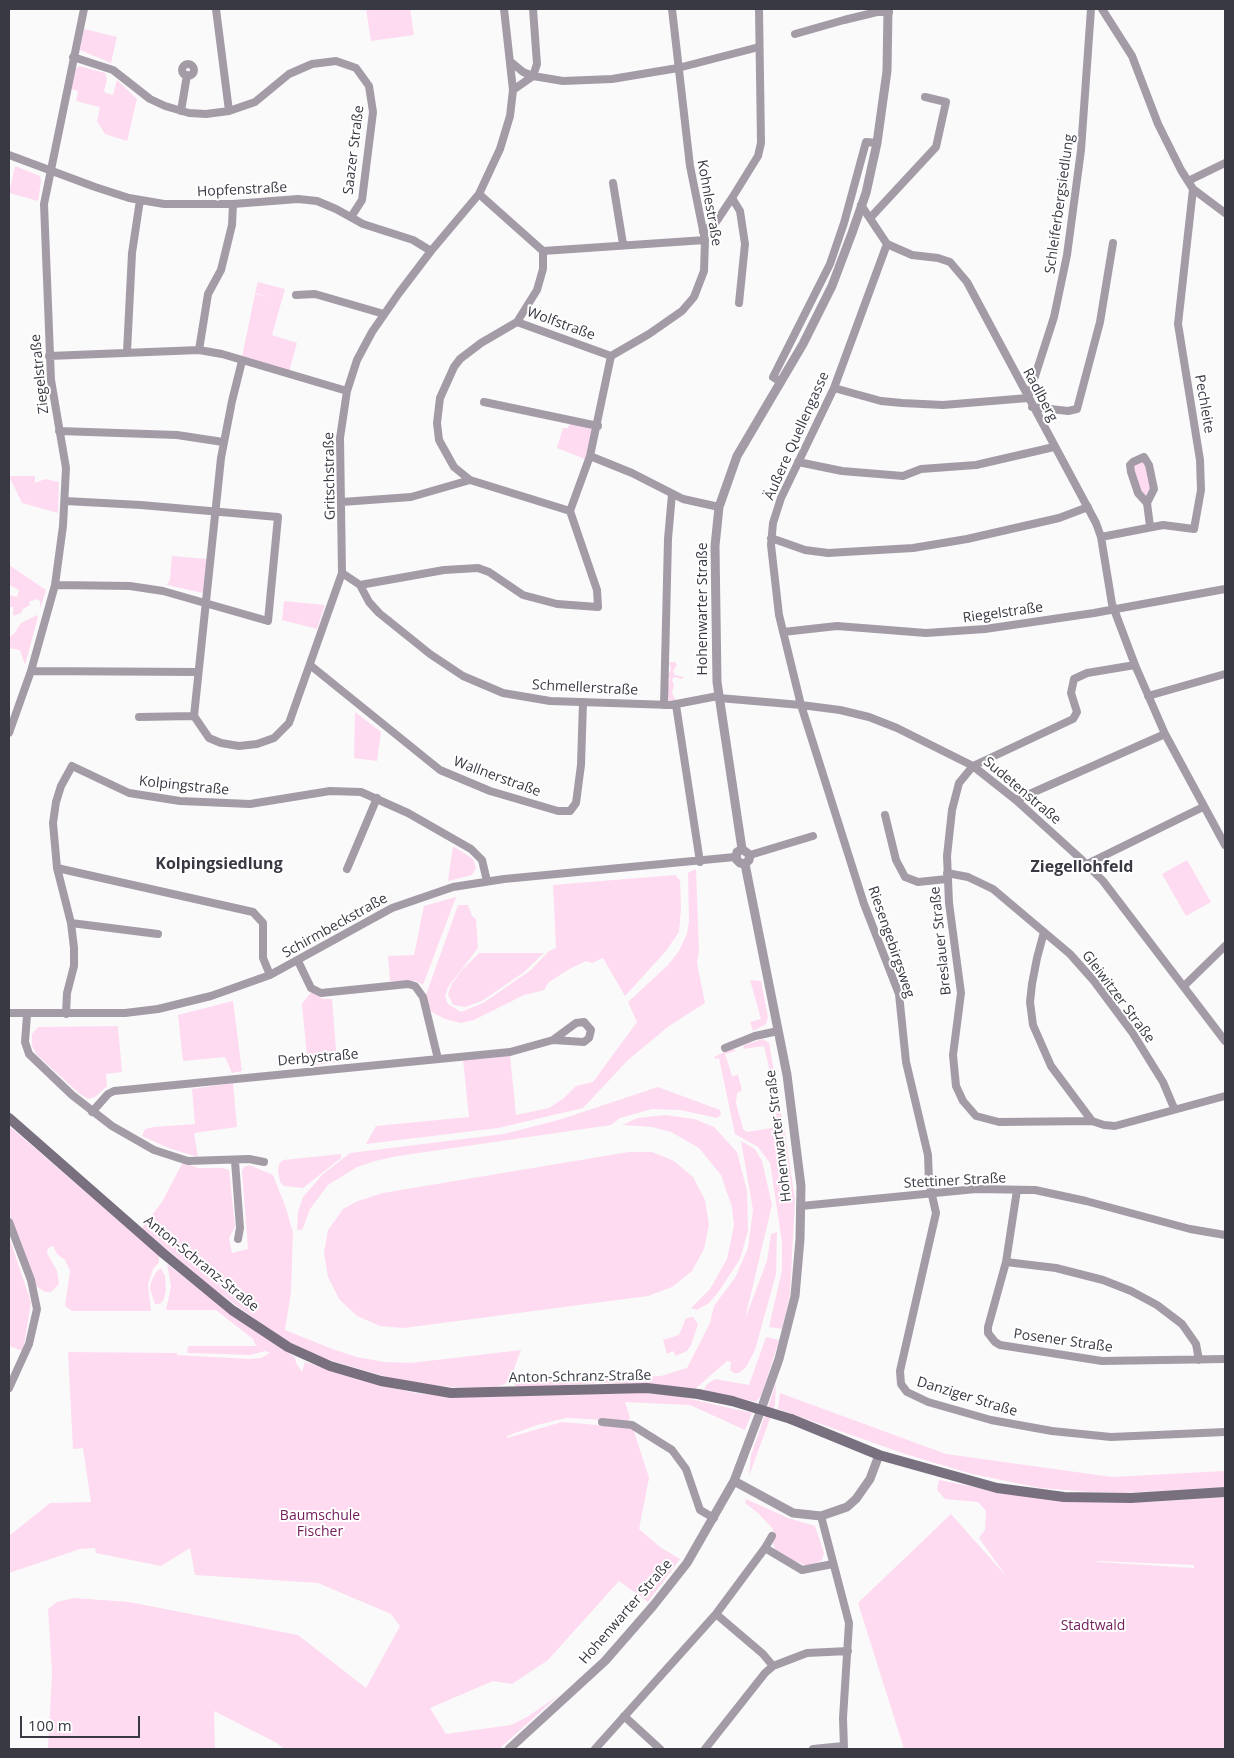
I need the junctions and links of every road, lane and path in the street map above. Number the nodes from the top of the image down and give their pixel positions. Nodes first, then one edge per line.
1 (84, 9) edge
2 (216, 9) edge
3 (504, 9) edge
4 (533, 9) edge
5 (672, 9) edge
6 (759, 9) edge
7 (1091, 9) edge
8 (1102, 9) edge
9 (889, 10) edge
10 (794, 34) dead end
11 (759, 47) junction
12 (73, 57) junction
13 (512, 62) junction
14 (678, 68) junction
15 (187, 76) dead end
16 (533, 76) junction
17 (513, 90) junction
18 (925, 97) dead end
19 (181, 111) junction
20 (229, 111) junction
21 (878, 143) junction
22 (9, 155) edge
23 (1225, 163) edge
24 (50, 170) junction
25 (1188, 181) junction
26 (613, 183) dead end
27 (1194, 188) junction
28 (479, 194) junction
29 (732, 198) junction
30 (140, 200) junction
31 (233, 204) junction
32 (861, 205) junction
33 (1225, 213) edge
34 (871, 216) junction
35 (351, 218) junction
36 (704, 236) junction
37 (1113, 243) dead end
38 (623, 244) junction
39 (887, 244) junction
40 (431, 251) junction
41 (543, 251) junction
42 (296, 295) dead end
43 (738, 303) dead end
44 (384, 314) junction
45 (517, 322) junction
46 (199, 350) junction
47 (127, 352) junction
48 (49, 356) junction
49 (611, 356) junction
50 (242, 360) junction
51 (781, 382) junction
52 (834, 388) junction
53 (347, 391) junction
54 (1028, 398) junction
55 (484, 402) dead end
56 (1032, 407) junction
57 (598, 426) junction
58 (59, 431) junction
59 (223, 442) junction
60 (1054, 447) junction
61 (590, 456) junction
62 (798, 462) junction
63 (470, 480) junction
64 (672, 494) junction
65 (65, 501) junction
66 (342, 502) junction
67 (1147, 504) junction
68 (1088, 506) junction
69 (719, 507) junction
70 (215, 510) junction
71 (570, 511) junction
72 (1150, 526) junction
73 (1101, 537) junction
74 (771, 538) junction
75 (342, 573) junction
76 (55, 585) junction
77 (360, 585) junction
78 (1225, 589) edge
79 (206, 603) junction
80 (1114, 609) junction
81 (783, 632) junction
82 (1135, 664) junction
83 (310, 665) junction
84 (31, 671) junction
85 (197, 672) junction
86 (1225, 674) edge
87 (1148, 696) junction
88 (719, 697) junction
89 (583, 702) junction
90 (664, 704) junction
91 (676, 705) junction
92 (801, 705) junction
93 (18, 708) junction
94 (9, 709) edge
95 (194, 716) junction
96 (139, 717) dead end
97 (9, 733) edge
98 (1165, 734) junction
99 (973, 766) junction
100 (377, 798) junction
101 (1016, 800) junction
102 (1203, 807) junction
103 (885, 816) dead end
104 (812, 836) dead end
105 (1225, 845) edge
106 (746, 852) junction
107 (735, 857) junction
108 (700, 862) junction
109 (745, 864) junction
110 (1087, 864) junction
111 (57, 868) junction
112 (347, 869) dead end
113 (947, 876) junction
114 (487, 881) junction
115 (71, 923) junction
116 (1044, 932) junction
117 (158, 934) dead end
118 (1225, 946) edge
119 (298, 961) junction
120 (270, 975) junction
121 (1184, 986) junction
122 (9, 1013) edge
123 (66, 1014) junction
124 (27, 1015) junction
125 (778, 1031) junction
126 (553, 1040) dead end
127 (1225, 1040) edge
128 (725, 1048) dead end
129 (438, 1059) junction
130 (1225, 1096) edge
131 (1174, 1108) junction
132 (92, 1112) junction
133 (9, 1118) edge
134 (1092, 1121) junction
135 (235, 1161) junction
136 (264, 1162) dead end
137 (1017, 1190) junction
138 (932, 1193) junction
139 (801, 1206) junction
140 (9, 1222) edge
141 (1225, 1235) edge
142 (238, 1239) dead end
143 (1006, 1262) junction
144 (1225, 1359) edge
145 (1199, 1360) junction
146 (9, 1388) edge
147 (763, 1404) dead end
148 (759, 1415) dead end
149 (602, 1422) dead end
150 (1225, 1432) edge
151 (879, 1454) junction
152 (734, 1481) junction
153 (1225, 1492) edge
154 (821, 1516) junction
155 (714, 1518) junction
156 (772, 1536) dead end
157 (765, 1548) junction
158 (833, 1564) junction
159 (716, 1614) junction
160 (848, 1651) junction
161 (773, 1666) junction
162 (624, 1716) junction
163 (843, 1748) edge
164 (509, 1749) edge
165 (595, 1749) edge
166 (660, 1749) edge
167 (705, 1749) edge
168 (813, 1749) edge

1 - 12 street, Ziegelstraße
2 - 20 street
3 - 13 street, Gritschstraße
4 - 16 street
5 - 14 street, Kohnlestraße
6 - 11 street
7 - 54 street, Schleiferbergsiedlung
8 - 25 street
9 - 10 street
9 - 21 street, Hohenwarter Straße
11 - 14 street
11 - 29 street
12 - 19 street, Saazer Straße
12 - 24 street, Ziegelstraße
13 - 16 street
13 - 17 street, Gritschstraße
14 - 16 street
14 - 36 street, Kohnlestraße
15 - 19 street
16 - 17 street
17 - 28 street, Gritschstraße
18 - 34 street
19 - 20 street, Saazer Straße
20 - 35 street, Saazer Straße
21 - 32 street, Hohenwarter Straße
21 - 51 street
22 - 24 street, Hopfenstraße
23 - 25 street
24 - 30 street, Hopfenstraße
24 - 48 street, Ziegelstraße
25 - 27 street
26 - 38 street
27 - 33 street
27 - 72 street, Pechleite
28 - 40 street, Gritschstraße
28 - 41 street
29 - 36 street
29 - 43 street
30 - 31 street, Hopfenstraße
30 - 47 street
31 - 35 street, Hopfenstraße
31 - 46 street
32 - 34 street
32 - 51 street, Hohenwarter Straße
34 - 39 street
35 - 40 street, Hopfenstraße
36 - 38 street
36 - 49 street, Kohnlestraße
37 - 56 street
38 - 41 street
39 - 52 street, Äußere Quellengasse
39 - 54 street, Radlberg
40 - 44 street, Gritschstraße
41 - 45 street
42 - 44 street
44 - 53 street, Gritschstraße
45 - 49 street, Wolfstraße
45 - 63 street, Wolfstraße
46 - 47 street
46 - 50 street
47 - 48 street
48 - 58 street, Ziegelstraße
49 - 57 street
50 - 53 street
50 - 59 street
51 - 69 street, Hohenwarter Straße
52 - 54 street
52 - 62 street, Äußere Quellengasse
53 - 66 street, Gritschstraße
54 - 56 street, Radlberg
55 - 57 street
56 - 60 street, Radlberg
57 - 61 street
58 - 59 street
58 - 65 street, Ziegelstraße
59 - 70 street
60 - 62 street
60 - 68 street, Radlberg
61 - 64 street
61 - 71 street
62 - 74 street, Äußere Quellengasse
63 - 66 street
63 - 71 street
64 - 69 street
64 - 90 street
65 - 70 street
65 - 76 street, Ziegelstraße
66 - 75 street, Gritschstraße
67 - 67 street
67 - 72 street
68 - 73 street, Radlberg
68 - 74 street
69 - 88 street, Hohenwarter Straße
70 - 79 street
70 - 79 street
71 - 77 street
72 - 73 street, Pechleite
73 - 80 street, Radlberg
74 - 81 street, Äußere Quellengasse
75 - 77 street, Schmellerstraße
75 - 83 street, Gritschstraße
76 - 79 street
76 - 84 street, Ziegelstraße
77 - 89 street, Schmellerstraße
78 - 80 street, Riegelstraße
79 - 85 street
80 - 81 street, Riegelstraße
80 - 82 street, Radlberg
81 - 92 street, Äußere Quellengasse
82 - 87 street, Radlberg
82 - 99 street
83 - 89 street, Wallnerstraße
83 - 95 street, Gritschstraße
84 - 85 street
84 - 93 street, Ziegelstraße
85 - 95 street
86 - 87 street
87 - 98 street, Radlberg
88 - 91 street, Schmellerstraße
88 - 92 street, Sudetenstraße
88 - 106 street, Hohenwarter Straße
89 - 90 street, Schmellerstraße
90 - 91 street, Schmellerstraße
91 - 108 street
92 - 99 street, Sudetenstraße
92 - 138 street, Riesengebirgsweg
93 - 94 street
93 - 97 street, Ziegelstraße
95 - 96 street
98 - 101 street
98 - 102 street, Radlberg
99 - 101 street, Sudetenstraße
99 - 113 street, Breslauer Straße
100 - 111 street, Kolpingstraße
100 - 112 street
100 - 114 street, Kolpingstraße
101 - 110 street, Sudetenstraße
102 - 105 street, Radlberg
102 - 110 street
103 - 113 street, Gleiwitzer Straße
104 - 106 street
106 - 107 street
106 - 109 street
107 - 108 street, Schirmbeckstraße
107 - 109 street
108 - 114 street, Schirmbeckstraße
109 - 125 street, Hohenwarter Straße
110 - 121 street, Sudetenstraße
111 - 115 street, Kolpingstraße
111 - 120 street
113 - 116 street, Gleiwitzer Straße
113 - 134 street, Breslauer Straße
114 - 119 street, Schirmbeckstraße
115 - 117 street
115 - 123 street, Kolpingstraße
116 - 131 street, Gleiwitzer Straße
116 - 134 street
118 - 121 street
119 - 120 street, Schirmbeckstraße
119 - 129 street
120 - 123 street, Schirmbeckstraße
121 - 127 street, Sudetenstraße
122 - 124 street, Schirmbeckstraße
123 - 124 street, Schirmbeckstraße
124 - 132 street
125 - 128 street
125 - 139 street, Hohenwarter Straße
126 - 129 street, Derbystraße
129 - 132 street, Derbystraße
130 - 131 street, Breslauer Straße
131 - 134 street, Breslauer Straße
132 - 135 street
133 - 151 main road, Anton-Schranz-Straße, bridge
135 - 136 street
135 - 142 street
137 - 138 street, Stettiner Straße
137 - 141 street, Stettiner Straße
137 - 143 street, Posener Straße
138 - 139 street, Stettiner Straße
138 - 150 street, Danziger Straße
139 - 147 street, Hohenwarter Straße
140 - 146 street
143 - 145 street
143 - 145 street, Posener Straße
144 - 145 street, Posener Straße
148 - 152 street, Hohenwarter Straße
149 - 155 street
151 - 153 main road, Anton-Schranz-Straße
151 - 154 street
152 - 154 street
152 - 155 street, Hohenwarter Straße
154 - 158 street
155 - 164 street, Hohenwarter Straße
156 - 157 street
157 - 158 street
157 - 159 street
158 - 160 street
159 - 161 street
159 - 162 street
160 - 161 street
160 - 163 street
161 - 167 street
162 - 165 street
162 - 166 street
163 - 168 street

